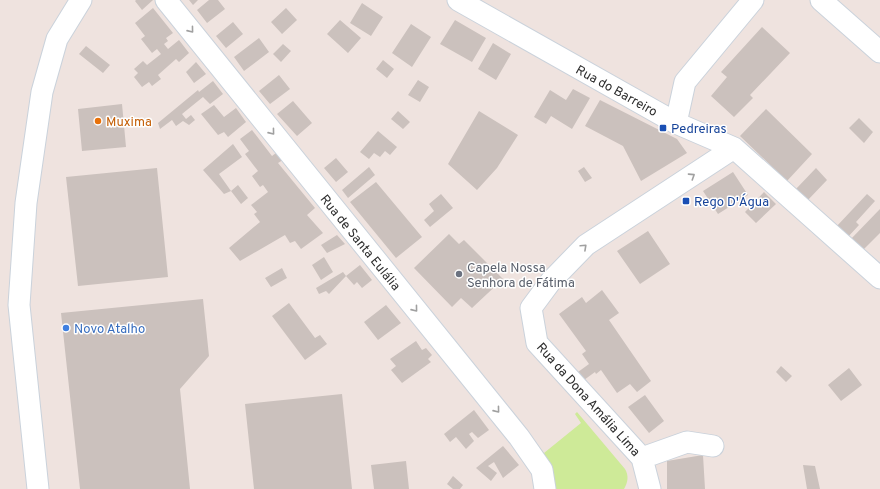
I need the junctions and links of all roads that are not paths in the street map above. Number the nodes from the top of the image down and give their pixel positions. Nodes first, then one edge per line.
1 (81, 0) edge
2 (166, 0) edge
3 (753, 0) edge
4 (820, 0) edge
5 (467, 2) edge
6 (880, 52) edge
7 (676, 123) junction
8 (734, 148) junction
9 (877, 268) edge
10 (713, 446) dead end
11 (642, 458) junction
12 (650, 487) edge
13 (38, 489) edge
14 (545, 489) edge

1 - 13 street
2 -> 14 street, Rua de Santa Eulália
3 - 7 street
4 - 6 street
5 - 7 street, Rua do Barreiro
7 - 8 street, Rua do Barreiro
8 - 9 street, Rua do Barreiro
11 -> 8 street, Rua da Dona Amália Lima
10 - 11 street
11 - 12 street, Rua da Dona Amália Lima

